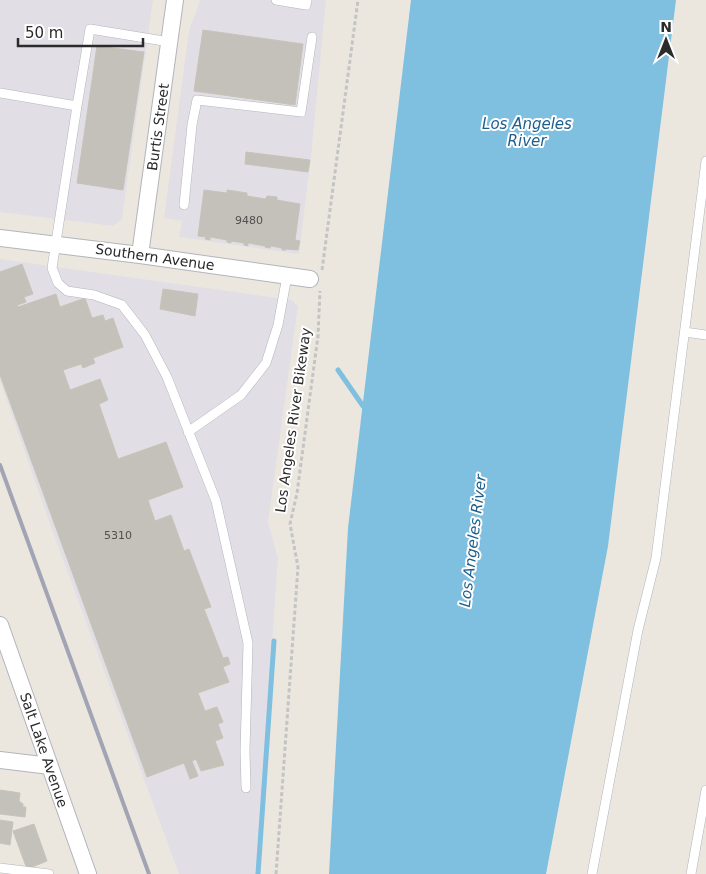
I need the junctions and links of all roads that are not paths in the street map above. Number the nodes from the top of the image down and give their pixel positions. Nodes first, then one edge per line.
1 (175, 0) edge
2 (276, 0) edge
3 (307, 0) edge
4 (312, 37) dead end
5 (170, 42) junction
6 (0, 93) edge
7 (77, 106) junction
8 (706, 160) edge
9 (184, 205) dead end
10 (0, 238) edge
11 (56, 244) junction
12 (140, 255) junction
13 (287, 276) junction
14 (317, 279) road end
15 (684, 332) junction
16 (706, 335) edge
17 (188, 432) junction
18 (0, 625) edge
19 (0, 760) edge
20 (50, 766) junction
21 (246, 788) dead end
22 (706, 790) edge
23 (0, 868) edge
24 (49, 874) edge
25 (88, 874) edge
26 (592, 874) edge
27 (691, 874) edge

1 - 5 street, Burtis Street
2 - 3 lane
4 - 9 lane
5 - 7 lane
5 - 12 street, Burtis Street
6 - 7 lane
7 - 11 lane
8 - 15 lane
10 - 11 street, Southern Avenue
11 - 12 street, Southern Avenue
11 - 17 lane
12 - 13 street, Southern Avenue
13 - 14 street, Southern Avenue
13 - 17 lane
15 - 16 lane
15 - 26 lane
17 - 21 lane
18 - 20 street, Salt Lake Avenue
19 - 20 street
20 - 25 street, Salt Lake Avenue
22 - 27 lane
23 - 24 lane

